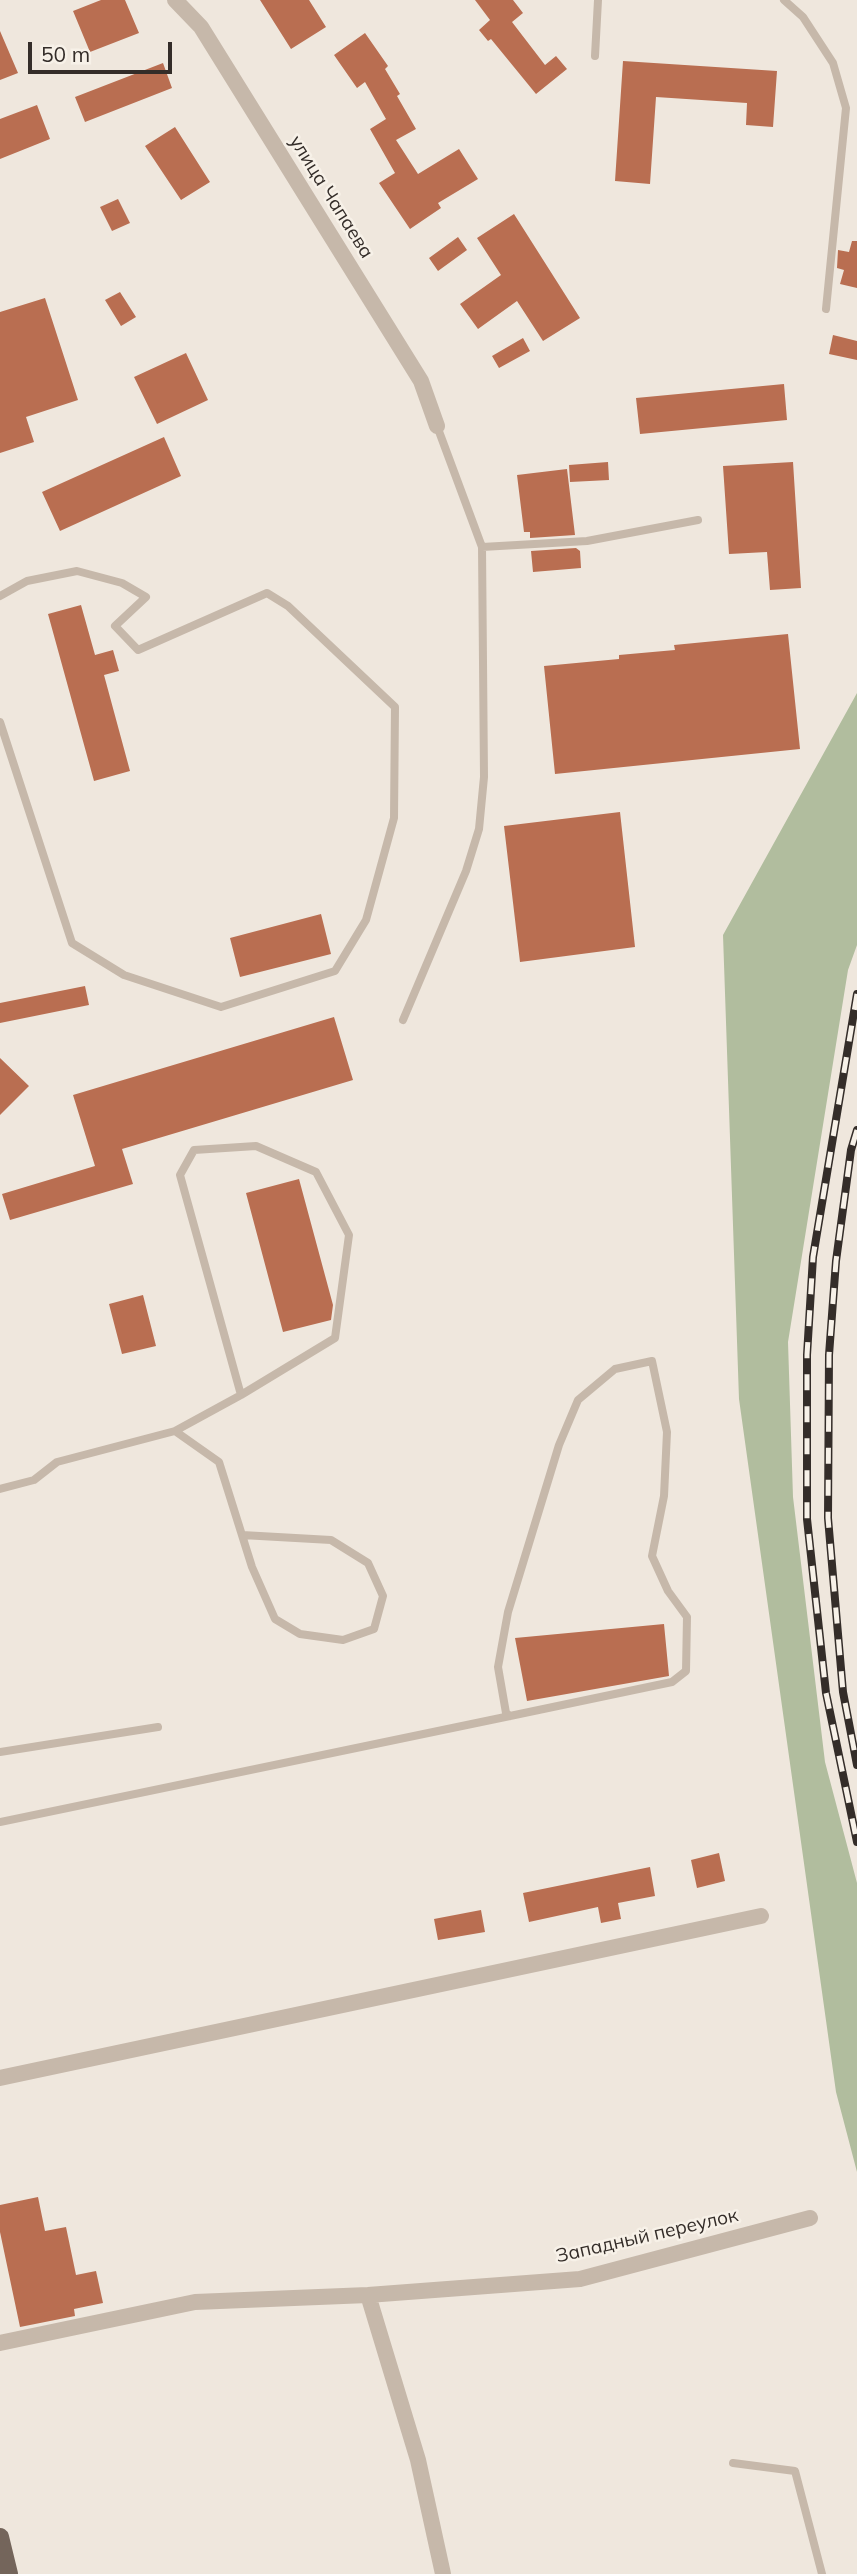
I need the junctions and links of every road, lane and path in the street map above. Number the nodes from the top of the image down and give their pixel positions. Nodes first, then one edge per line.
1 (175, 0) edge
2 (598, 0) edge
3 (785, 0) edge
4 (595, 56) dead end
5 (826, 309) dead end
6 (437, 426) joint
7 (698, 520) dead end
8 (482, 547) junction
9 (0, 596) edge
10 (0, 722) edge
11 (403, 1020) dead end
12 (241, 1395) junction
13 (175, 1432) junction
14 (0, 1489) edge
15 (242, 1535) junction
16 (510, 1716) junction
17 (158, 1727) dead end
18 (0, 1752) edge
19 (0, 1822) edge
20 (761, 1916) dead end
21 (0, 2078) edge
22 (810, 2218) dead end
23 (368, 2295) junction
24 (0, 2343) edge
25 (733, 2463) dead end
26 (0, 2537) edge
27 (9, 2574) edge
28 (443, 2574) edge
29 (822, 2574) edge

1 - 6 street, улица Чапаева
2 - 4 lane
3 - 5 lane
6 - 8 lane
7 - 8 lane
8 - 11 lane
9 - 10 lane
12 - 12 lane
12 - 13 lane
13 - 14 lane
13 - 15 lane
15 - 15 lane
16 - 16 lane
16 - 19 lane
17 - 18 lane
20 - 21 street
22 - 23 street, Западный переулок
23 - 24 street, Западный переулок
23 - 28 street
25 - 29 lane
26 - 27 main road

